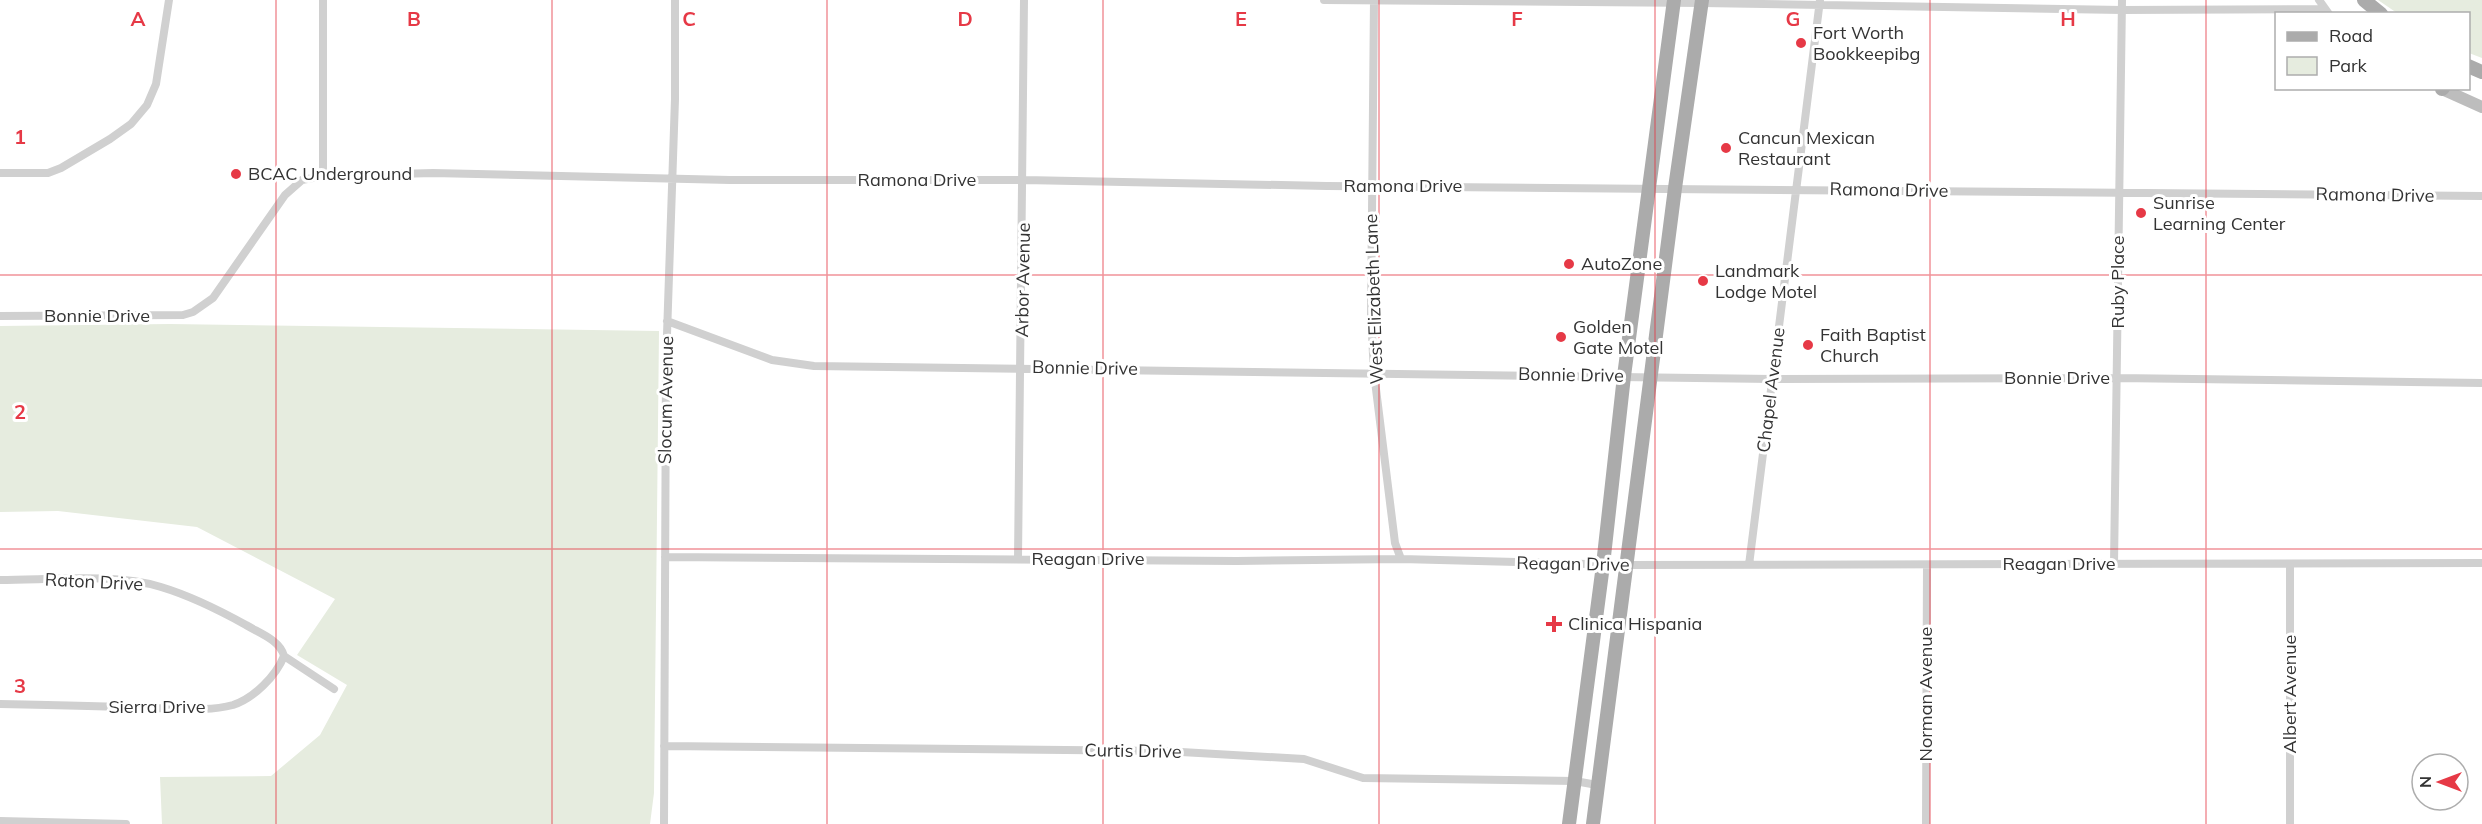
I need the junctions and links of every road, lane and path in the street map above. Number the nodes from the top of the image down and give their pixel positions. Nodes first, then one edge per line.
1 (169, 0) edge
2 (323, 0) edge
3 (675, 0) edge
4 (1024, 0) edge
5 (1324, 0) edge
6 (1374, 0) edge
7 (2319, 0) edge
8 (2364, 0) edge
9 (1702, 1) edge
10 (1674, 2) edge
11 (1820, 3) edge
12 (2122, 5) edge
13 (2327, 11) edge
14 (2379, 12) edge
15 (2444, 90) edge
16 (2482, 107) edge
17 (0, 173) edge
18 (323, 176) junction
19 (673, 178) junction
20 (1024, 180) junction
21 (1371, 186) junction
22 (1648, 188) junction
23 (1675, 188) junction
24 (1796, 189) junction
25 (2119, 192) junction
26 (2482, 196) edge
27 (194, 312) joint
28 (0, 316) edge
29 (667, 321) junction
30 (1022, 367) junction
31 (1374, 373) junction
32 (1624, 376) junction
33 (1652, 377) junction
34 (2118, 378) junction
35 (1772, 379) junction
36 (2482, 383) edge
37 (665, 556) junction
38 (1401, 559) junction
39 (1018, 560) junction
40 (2482, 563) edge
41 (2114, 564) junction
42 (2290, 564) junction
43 (1603, 565) junction
44 (1749, 565) junction
45 (1927, 565) junction
46 (1625, 566) junction
47 (0, 580) edge
48 (283, 652) junction
49 (334, 689) dead end
50 (0, 704) edge
51 (664, 746) junction
52 (1575, 781) junction
53 (1598, 785) junction
54 (663, 800) junction
55 (0, 821) edge
56 (126, 824) edge
57 (659, 824) edge
58 (664, 824) edge
59 (1569, 824) edge
60 (1593, 824) edge
61 (1926, 824) edge
62 (2290, 824) edge

1 - 17 street
2 - 18 street
3 - 19 street, Slocum Avenue
4 - 20 street, Arbor Avenue
5 - 6 street
6 - 10 street
6 - 21 street, West Elizabeth Lane
7 - 13 street
8 - 14 main road
9 - 10 street
9 - 11 street
9 - 23 main road
10 - 22 main road
11 - 12 street
11 - 24 street, Chapel Avenue
12 - 13 street
12 - 25 street, Ruby Place
15 - 16 street
18 - 19 street, Ramona Drive
18 - 27 street, Ramona Drive
19 - 20 street, Ramona Drive
19 - 29 street, Slocum Avenue
20 - 21 street, Ramona Drive
20 - 30 street, Arbor Avenue
21 - 22 street, Ramona Drive
21 - 31 street, West Elizabeth Lane
22 - 23 street, Ramona Drive
22 - 32 main road
23 - 24 street, Ramona Drive
23 - 33 main road
24 - 25 street, Ramona Drive
24 - 35 street, Chapel Avenue
25 - 26 street, Ramona Drive
25 - 34 street, Ruby Place
27 - 28 street, Bonnie Drive
29 - 30 street, Bonnie Drive
29 - 37 street, Slocum Avenue
30 - 31 street, Bonnie Drive
30 - 39 street, Arbor Avenue
31 - 32 street, Bonnie Drive
31 - 38 street, West Elizabeth Lane
32 - 33 street, Bonnie Drive
32 - 43 main road
33 - 35 street, Bonnie Drive
33 - 46 main road
34 - 35 street, Bonnie Drive
34 - 36 street, Bonnie Drive
34 - 41 street, Ruby Place
35 - 44 street, Chapel Avenue
37 - 39 street, Reagan Drive
37 - 51 street, Slocum Avenue
38 - 39 street, Reagan Drive
38 - 43 street, Reagan Drive
40 - 42 street, Reagan Drive
41 - 42 street, Reagan Drive
41 - 45 street, Reagan Drive
42 - 62 street, Albert Avenue
43 - 46 street, Reagan Drive
43 - 52 main road
44 - 45 street, Reagan Drive
44 - 46 street, Reagan Drive
45 - 61 street, Norman Avenue
46 - 53 main road
47 - 48 street, Raton Drive
48 - 49 street, Raton Drive
48 - 50 street, Sierra Drive
51 - 52 street, Curtis Drive
51 - 54 street, Slocum Avenue
52 - 53 street, Curtis Drive
52 - 59 main road
53 - 60 main road
54 - 57 street, Slocum Avenue
54 - 58 street, Slocum Avenue
55 - 56 street

